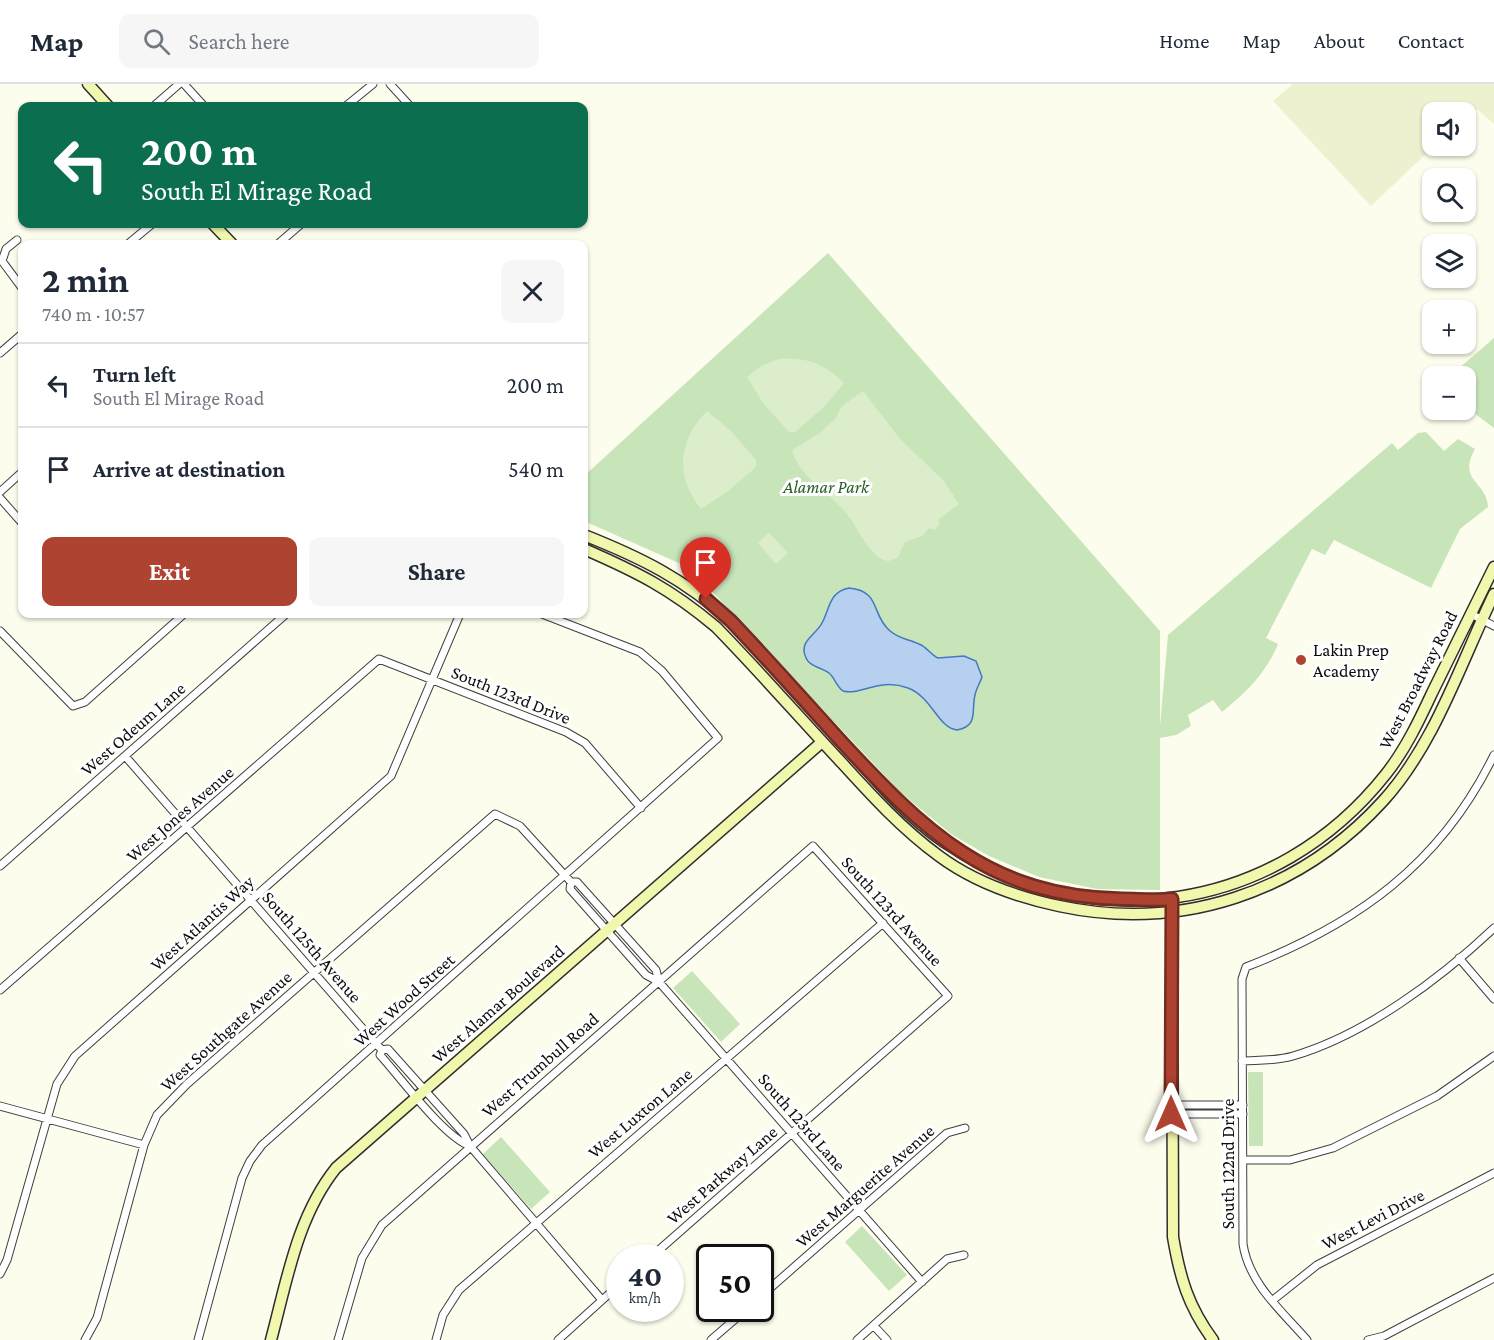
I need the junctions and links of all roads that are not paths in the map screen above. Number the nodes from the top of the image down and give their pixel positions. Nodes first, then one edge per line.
1 (88, 84) edge
2 (179, 84) edge
3 (184, 84) edge
4 (372, 84) edge
5 (390, 84) edge
6 (104, 102) edge
7 (159, 102) edge
8 (200, 102) edge
9 (351, 102) edge
10 (406, 102) edge
11 (147, 228) edge
12 (217, 228) edge
13 (296, 228) edge
14 (17, 240) dead end
15 (133, 240) edge
16 (228, 240) edge
17 (283, 240) edge
18 (18, 283) edge
19 (18, 337) edge
20 (0, 353) edge
21 (18, 476) edge
22 (0, 492) edge
23 (0, 498) edge
24 (18, 518) edge
25 (588, 537) edge
26 (588, 551) edge
27 (1494, 567) edge
28 (1494, 594) edge
29 (1471, 614) junction
30 (173, 618) edge
31 (281, 618) edge
32 (458, 618) edge
33 (552, 618) edge
34 (1481, 620) junction
35 (1494, 626) edge
36 (0, 631) edge
37 (379, 660) joint
38 (432, 679) junction
39 (822, 742) junction
40 (1494, 754) edge
41 (125, 756) junction
42 (641, 808) junction
43 (495, 814) joint
44 (187, 827) junction
45 (813, 846) joint
46 (0, 866) edge
47 (569, 879) junction
48 (1172, 899) junction
49 (251, 900) junction
50 (1173, 914) junction
51 (882, 923) junction
52 (612, 928) junction
53 (1494, 928) edge
54 (1459, 958) junction
55 (314, 972) junction
56 (659, 981) junction
57 (0, 990) edge
58 (948, 996) joint
59 (1494, 999) edge
60 (380, 1047) junction
61 (1494, 1056) edge
62 (728, 1059) junction
63 (1242, 1061) junction
64 (420, 1093) junction
65 (1243, 1105) junction
66 (0, 1106) edge
67 (1171, 1110) junction
68 (1243, 1114) junction
69 (46, 1118) junction
70 (965, 1128) dead end
71 (791, 1134) junction
72 (144, 1145) junction
73 (470, 1146) junction
74 (1243, 1161) junction
75 (1494, 1173) edge
76 (859, 1210) junction
77 (536, 1222) junction
78 (666, 1244) edge
79 (964, 1255) dead end
80 (0, 1274) edge
81 (1494, 1278) edge
82 (922, 1282) junction
83 (774, 1285) edge
84 (606, 1296) edge
85 (602, 1300) junction
86 (1273, 1300) junction
87 (732, 1322) edge
88 (874, 1326) junction
89 (85, 1340) edge
90 (198, 1340) edge
91 (271, 1340) edge
92 (338, 1340) edge
93 (436, 1340) edge
94 (558, 1340) edge
95 (711, 1340) edge
96 (857, 1340) edge
97 (887, 1340) edge
98 (1213, 1340) edge
99 (1307, 1340) edge
100 (1368, 1340) edge

1 - 6 main road
2 - 7 street
3 - 8 street
4 - 9 street
5 - 10 street
11 - 15 street
12 - 16 main road
13 - 17 street
14 - 18 street
19 - 20 street
21 - 22 street
23 - 24 street
25 - 48 main road, West Broadway Road
26 - 39 main road, West Broadway Road
27 - 29 main road, West Broadway Road
28 - 34 main road, West Broadway Road
29 - 34 street
29 - 48 main road, West Broadway Road
30 - 36 street
31 - 41 street, West Odeum Lane
32 - 38 street, West Atlantis Way
33 - 42 street, West Wood Street
34 - 35 street
34 - 50 main road, West Broadway Road
37 - 38 street, South 123rd Drive
37 - 44 street, West Jones Avenue
38 - 42 street, South 123rd Drive
38 - 49 street, West Atlantis Way
39 - 50 main road, West Broadway Road
39 - 52 main road, West Alamar Boulevard
40 - 63 street, South 122nd Drive
41 - 44 street, South 125th Avenue
41 - 46 street, West Odeum Lane
42 - 47 street, West Wood Street
43 - 47 street, South 123rd Lane
43 - 55 street, West Southgate Avenue
44 - 49 street, South 125th Avenue
44 - 57 street, West Jones Avenue
45 - 51 street, South 123rd Avenue
45 - 56 street, West Trumbull Road
47 - 52 street, South 123rd Lane
47 - 60 street, West Wood Street
48 - 50 main road
49 - 55 street, South 125th Avenue
49 - 69 street, West Atlantis Way
50 - 67 main road
51 - 58 street, South 123rd Avenue
51 - 62 street, West Luxton Lane
52 - 56 street, South 123rd Lane
52 - 64 main road, West Alamar Boulevard
53 - 54 street
54 - 59 street
54 - 63 street
55 - 60 street, South 125th Avenue
55 - 72 street, West Southgate Avenue
56 - 62 street, South 123rd Lane
56 - 73 street, West Trumbull Road
58 - 71 street, West Parkway Lane
60 - 64 street, South 125th Avenue
60 - 90 street, West Wood Street
61 - 74 street
62 - 71 street, South 123rd Lane
62 - 77 street, West Luxton Lane
63 - 65 street, South 122nd Drive
64 - 73 street, South 125th Avenue
64 - 91 main road, West Alamar Boulevard
65 - 67 street
65 - 68 street, South 122nd Drive
66 - 69 street
67 - 68 street
67 - 98 main road
68 - 74 street, South 122nd Drive
69 - 72 street
69 - 80 street, West Atlantis Way
70 - 76 street, West Marguerite Avenue
71 - 76 street, South 123rd Lane
71 - 78 street, West Parkway Lane
72 - 89 street, West Southgate Avenue
73 - 77 street, South 125th Avenue
73 - 92 street, West Trumbull Road
74 - 86 street, South 122nd Drive
75 - 86 street, West Levi Drive
76 - 82 street, South 123rd Lane
76 - 83 street, West Marguerite Avenue
77 - 85 street, South 125th Avenue
77 - 93 street, West Luxton Lane
79 - 82 street
81 - 100 street
82 - 88 street
84 - 85 street
85 - 94 street
86 - 99 street, South 122nd Drive
87 - 95 street
88 - 96 street
88 - 97 street

